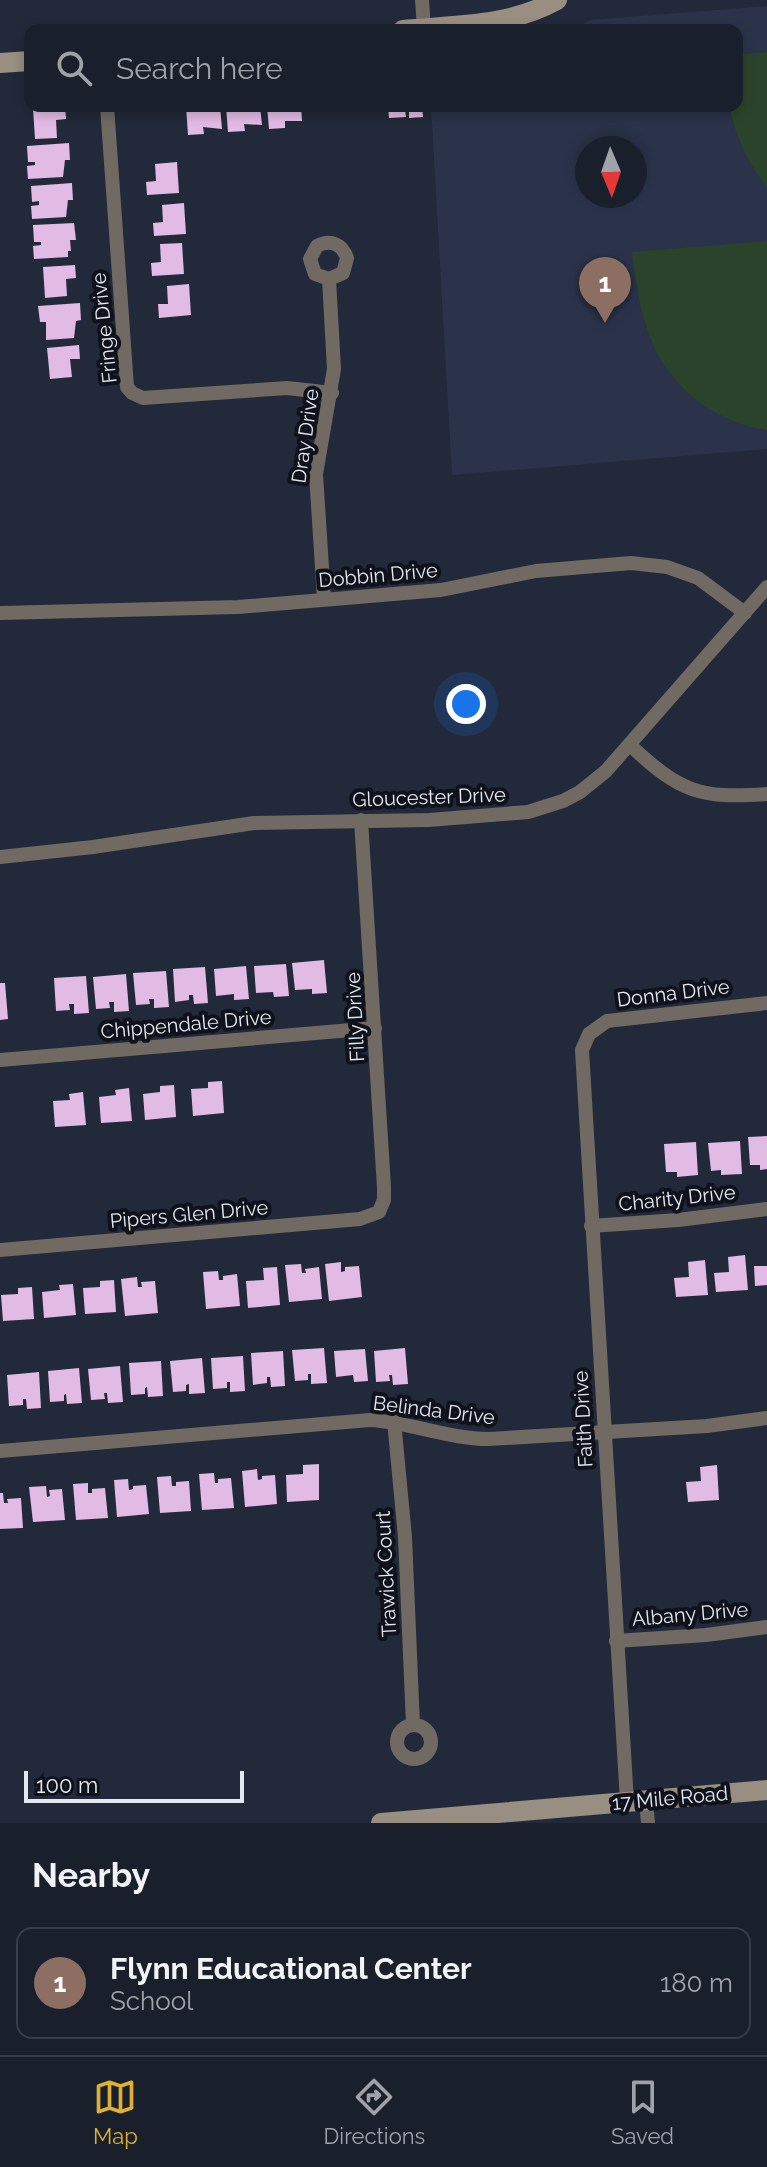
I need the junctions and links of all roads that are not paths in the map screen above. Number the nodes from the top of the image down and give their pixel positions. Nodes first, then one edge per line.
1 (422, 0) edge
2 (557, 0) edge
3 (415, 24) edge
4 (476, 24) edge
5 (24, 61) edge
6 (0, 63) edge
7 (107, 112) edge
8 (329, 279) dead end
9 (332, 393) junction
10 (767, 587) edge
11 (324, 599) junction
12 (0, 613) edge
13 (745, 613) junction
14 (630, 745) junction
15 (767, 794) edge
16 (361, 820) junction
17 (0, 857) edge
18 (767, 1003) edge
19 (375, 1028) junction
20 (589, 1034) joint
21 (0, 1060) edge
22 (767, 1209) edge
23 (379, 1212) joint
24 (591, 1226) junction
25 (0, 1250) edge
26 (767, 1418) edge
27 (394, 1421) junction
28 (603, 1432) junction
29 (0, 1451) edge
30 (767, 1627) edge
31 (616, 1641) junction
32 (413, 1725) dead end
33 (767, 1790) edge
34 (637, 1801) junction
35 (381, 1823) edge
36 (648, 1823) edge

1 - 3 street
2 - 4 main road
5 - 6 main road
7 - 9 street, Fringe Drive
8 - 9 street, Dray Drive
9 - 11 street, Dray Drive
10 - 13 street, Gloucester Drive
11 - 12 street, Dobbin Drive
11 - 13 street, Dobbin Drive
13 - 14 street, Gloucester Drive
14 - 15 street
14 - 16 street, Gloucester Drive
16 - 17 street, Gloucester Drive
16 - 19 street, Filly Drive
18 - 20 street, Donna Drive
19 - 21 street, Chippendale Drive
19 - 23 street, Filly Drive
20 - 24 street, Faith Drive
22 - 24 street, Charity Drive
23 - 25 street, Pipers Glen Drive
24 - 28 street, Faith Drive
26 - 28 street, Belinda Drive
27 - 28 street, Belinda Drive
27 - 29 street, Belinda Drive
27 - 32 street, Trawick Court
28 - 31 street, Faith Drive
30 - 31 street, Albany Drive
31 - 34 street, Faith Drive
33 - 34 main road, 17 Mile Road
34 - 35 main road, 17 Mile Road
34 - 36 street, Faith Drive

